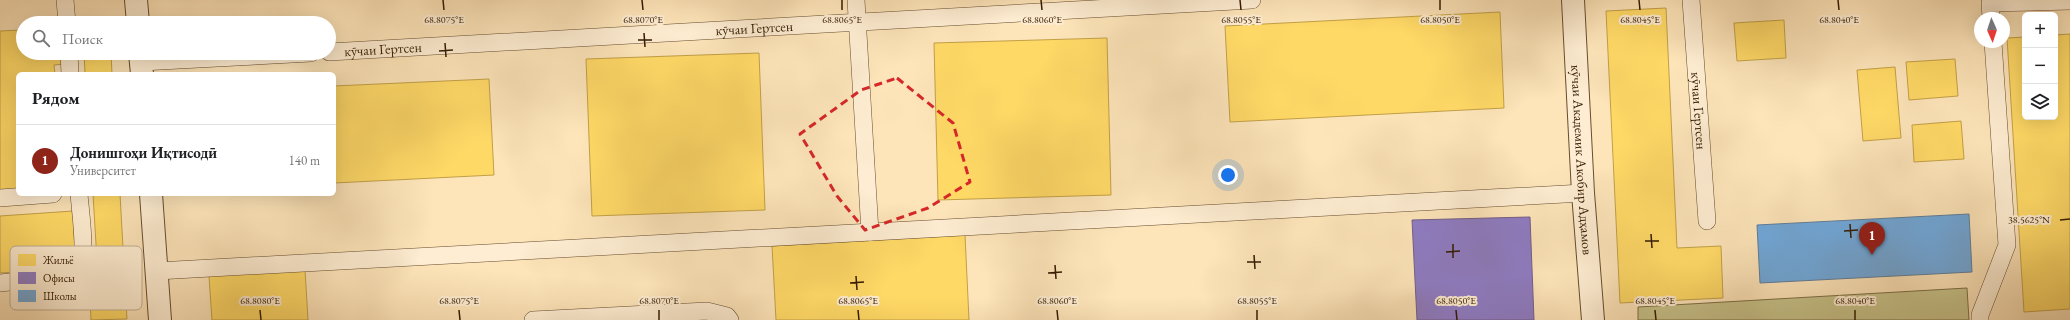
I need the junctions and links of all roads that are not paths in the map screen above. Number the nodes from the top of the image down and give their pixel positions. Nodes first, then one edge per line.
1 (65, 0) edge
2 (136, 0) edge
3 (856, 0) edge
4 (1252, 0) edge
5 (1573, 0) edge
6 (1691, 0) edge
7 (2070, 1) edge
8 (1991, 12) edge
9 (66, 16) edge
10 (137, 16) edge
11 (857, 23) junction
12 (1993, 48) edge
13 (336, 52) edge
14 (69, 60) edge
15 (192, 60) edge
16 (141, 63) edge
17 (70, 72) edge
18 (1583, 193) junction
19 (26, 196) edge
20 (79, 196) edge
21 (151, 196) edge
22 (0, 198) edge
23 (1706, 221) dead end
24 (870, 232) junction
25 (83, 246) edge
26 (157, 271) junction
27 (10, 282) edge
28 (0, 283) edge
29 (160, 320) edge
30 (533, 320) edge
31 (730, 320) edge
32 (1593, 320) edge
33 (1980, 320) edge

1 - 9 lane
2 - 10 street
3 - 11 lane
4 - 11 lane, кӯчаи Гертсен
5 - 18 street, кӯчаи Академик Акобир Адҳамов
6 - 23 lane, кӯчаи Гертсен
7 - 8 lane
11 - 13 lane, кӯчаи Гертсен
11 - 24 lane
12 - 33 lane
14 - 17 lane
15 - 16 lane
18 - 24 lane
18 - 32 street, кӯчаи Академик Акобир Адҳамов
19 - 22 lane
20 - 25 lane
21 - 26 street
24 - 26 lane
26 - 29 street
27 - 28 lane
30 - 31 lane

